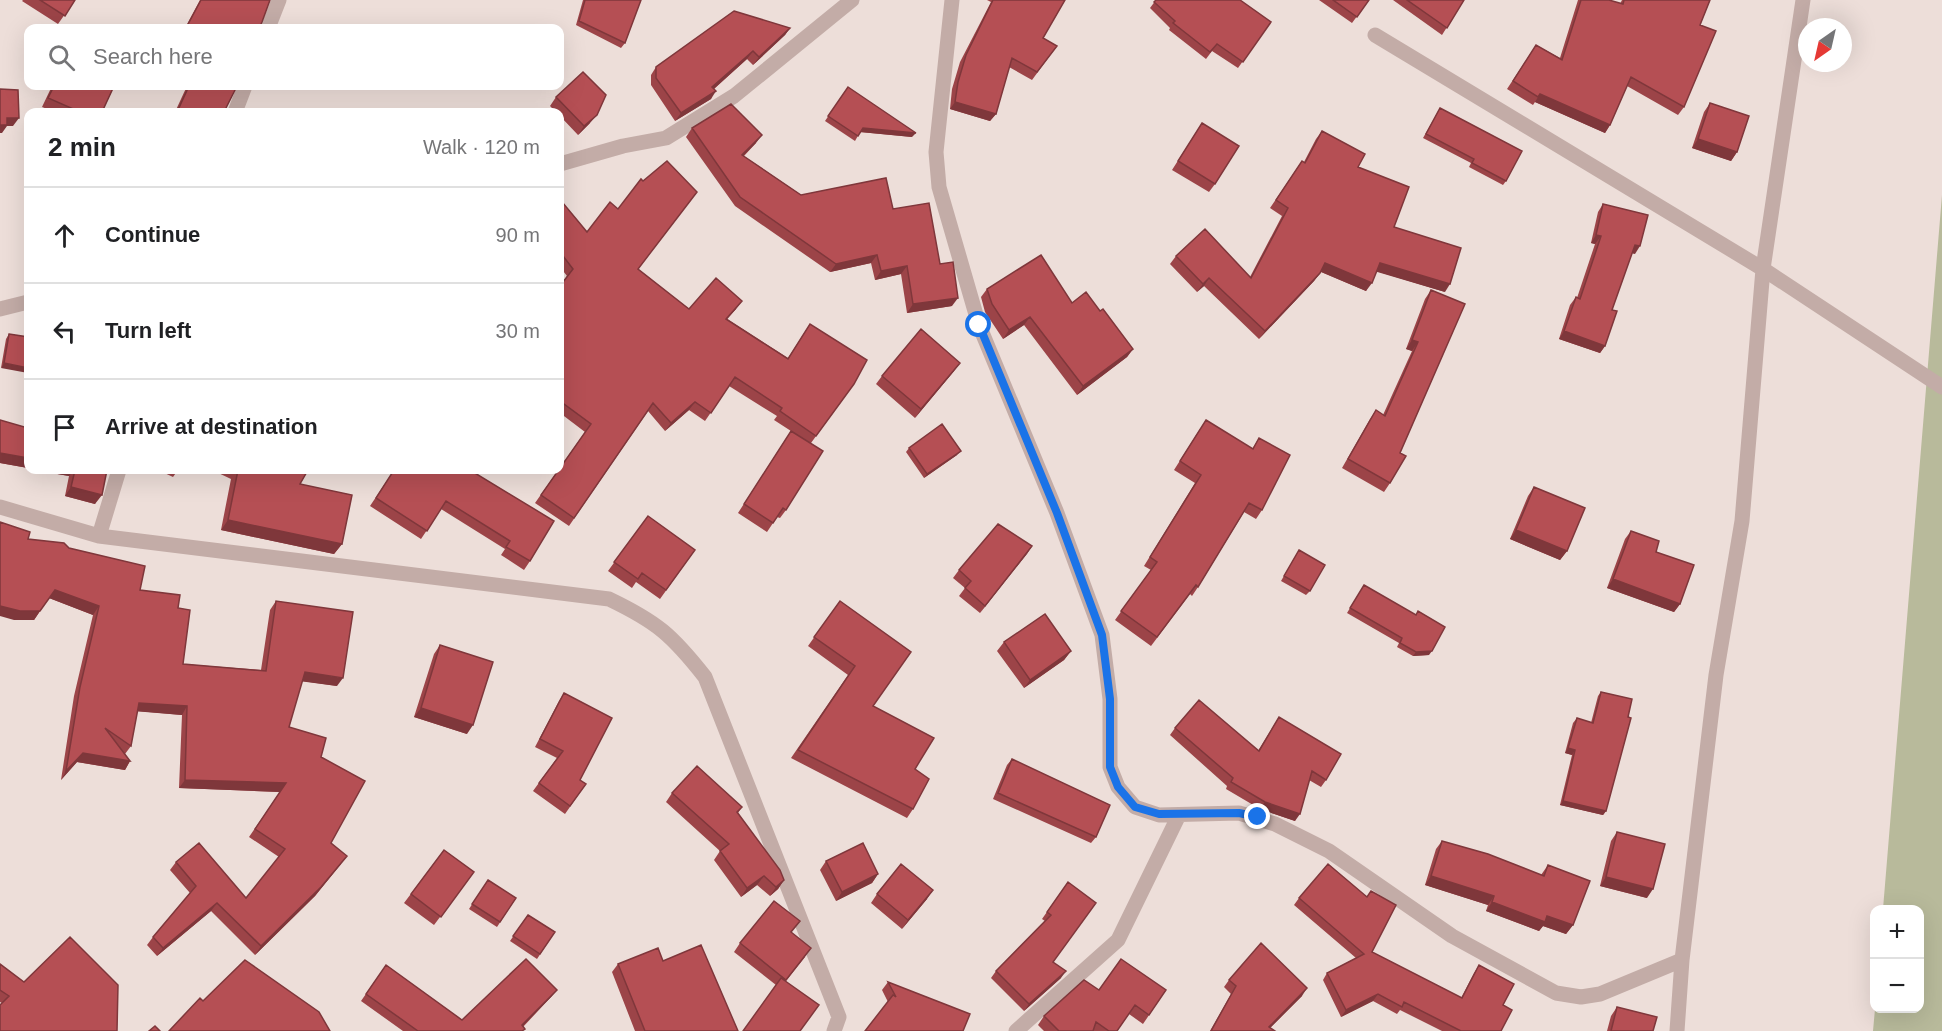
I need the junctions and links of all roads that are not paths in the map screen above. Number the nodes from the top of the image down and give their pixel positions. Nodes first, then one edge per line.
1 (279, 0) edge
2 (852, 0) edge
3 (952, 0) edge
4 (1803, 0) edge
5 (270, 24) edge
6 (1375, 35) dead end
7 (243, 90) edge
8 (237, 108) edge
9 (564, 163) edge
10 (1764, 269) junction
11 (24, 303) edge
12 (0, 309) edge
13 (1942, 387) edge
14 (118, 474) edge
15 (0, 507) edge
16 (99, 536) junction
17 (1179, 815) junction
18 (1682, 960) junction
19 (834, 1031) edge
20 (1016, 1031) edge
21 (1677, 1031) edge

1 - 5 street
2 - 9 street
3 - 17 street
4 - 10 street
6 - 10 street
7 - 8 street
10 - 13 street
10 - 18 street
11 - 12 street
14 - 16 street
15 - 16 street
16 - 19 street
17 - 18 street
17 - 20 street
18 - 21 street

